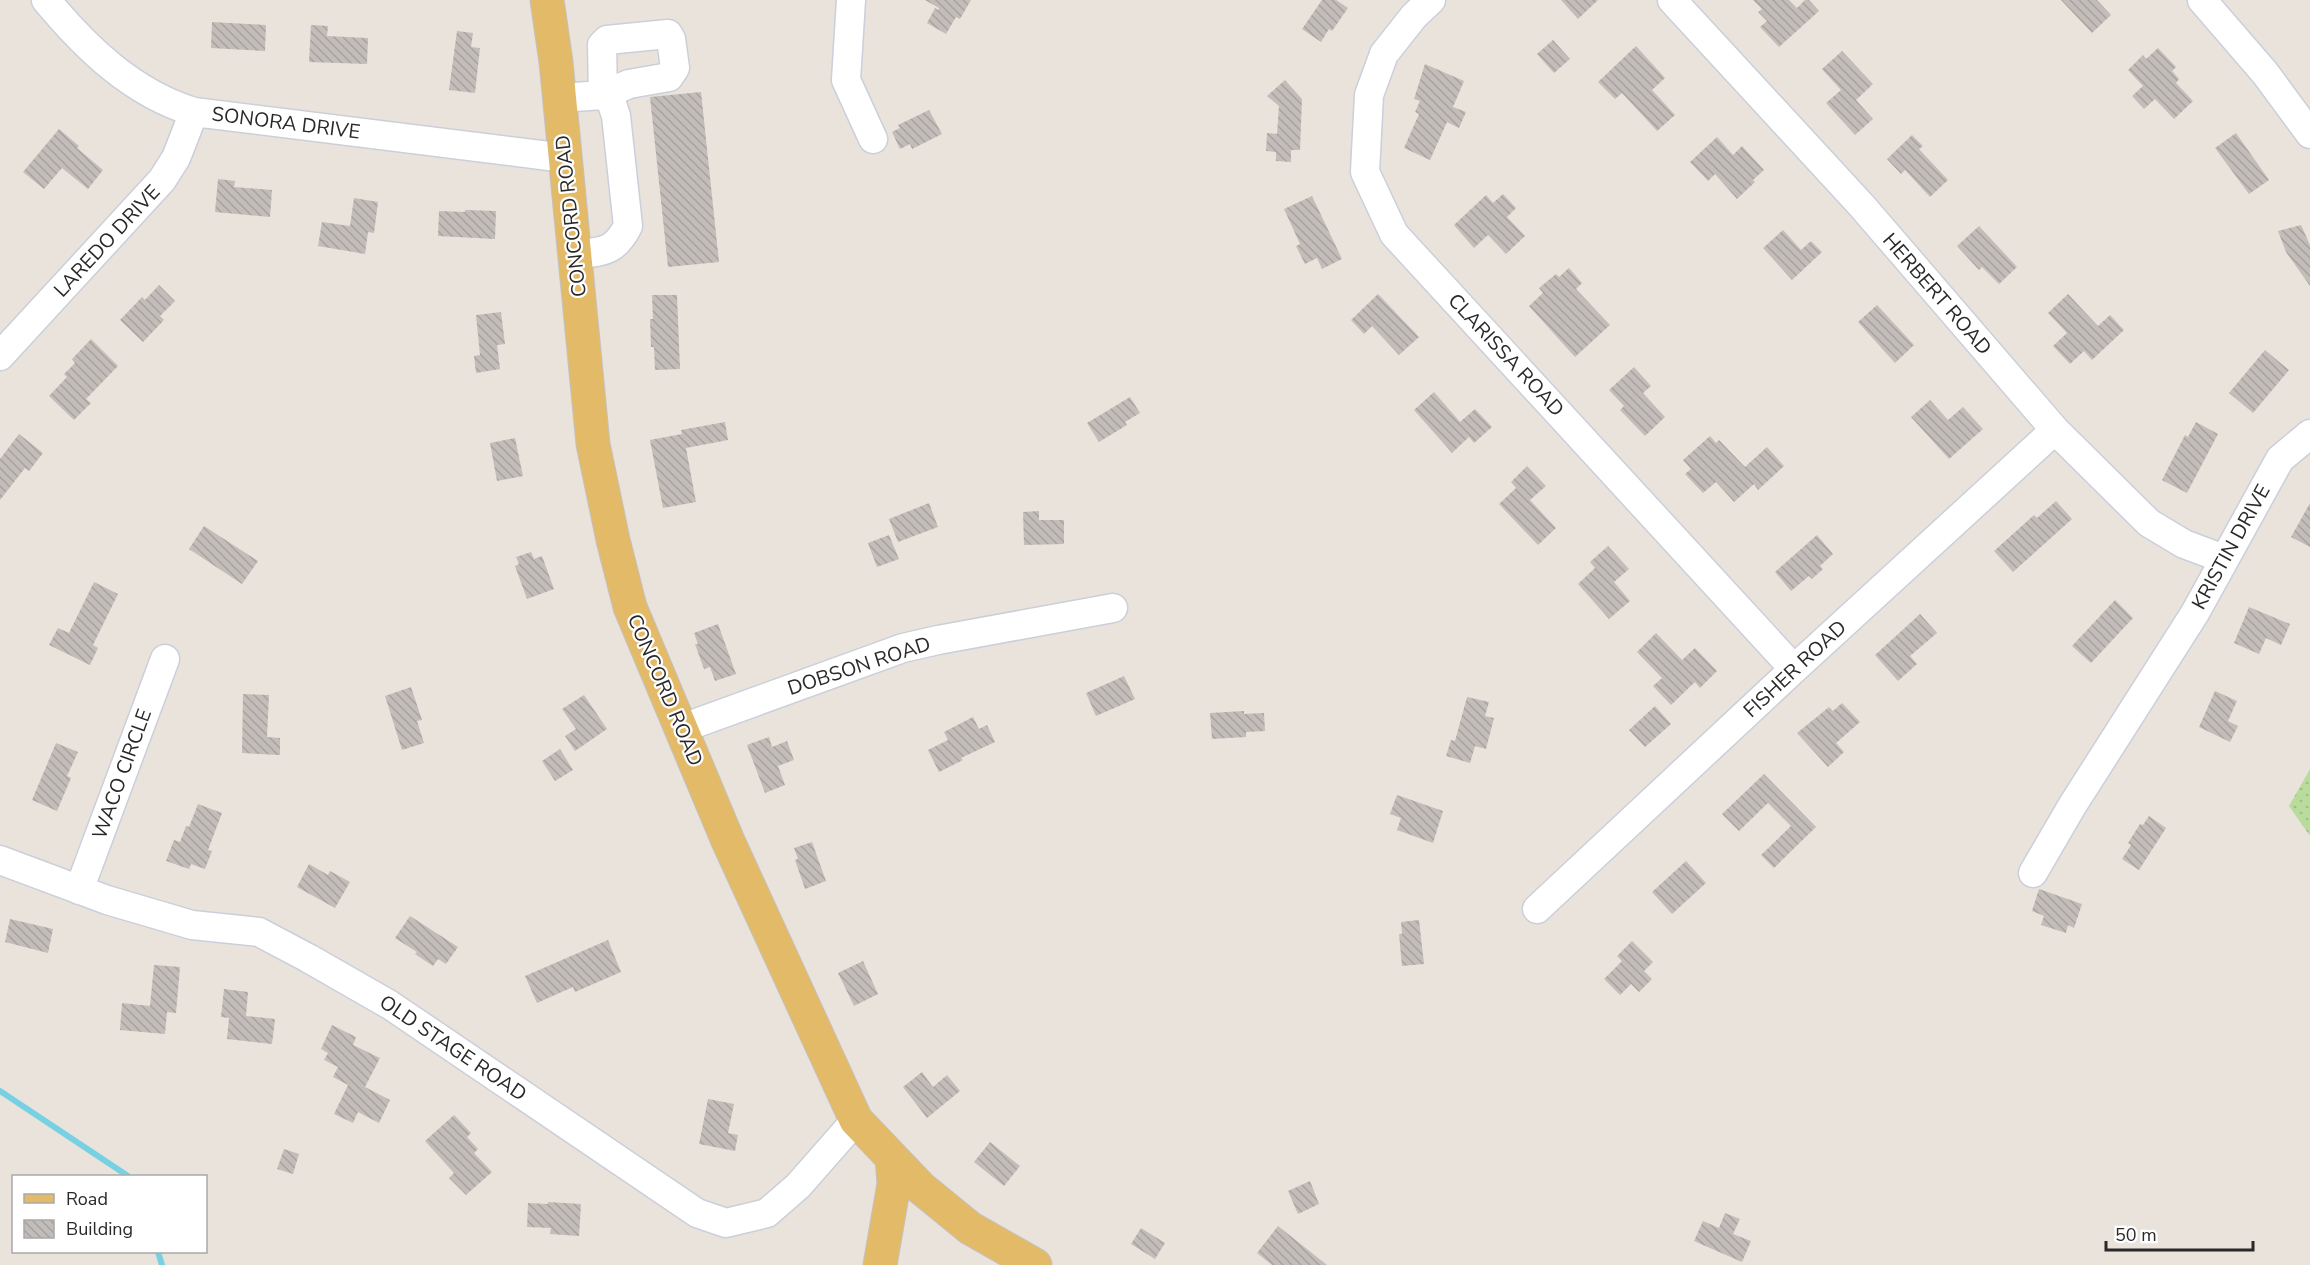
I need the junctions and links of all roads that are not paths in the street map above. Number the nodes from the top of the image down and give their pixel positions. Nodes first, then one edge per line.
1 (46, 0) edge
2 (548, 0) edge
3 (851, 0) edge
4 (1431, 0) edge
5 (1672, 0) edge
6 (2202, 0) edge
7 (560, 98) junction
8 (194, 112) junction
9 (2310, 134) edge
10 (873, 139) dead end
11 (565, 158) junction
12 (575, 255) junction
13 (0, 357) edge
14 (2055, 430) junction
15 (2310, 434) edge
16 (2224, 559) junction
17 (1113, 608) dead end
18 (165, 659) dead end
19 (1794, 669) junction
20 (680, 729) junction
21 (0, 860) edge
22 (2033, 873) dead end
23 (79, 890) junction
24 (1536, 909) dead end
25 (856, 1120) junction
26 (892, 1158) junction
27 (880, 1265) edge
28 (1035, 1265) edge

1 - 8 street, SONORA DRIVE
2 - 7 main road, CONCORD ROAD
3 - 10 street
4 - 19 street, CLARISSA ROAD
5 - 14 street, HERBERT ROAD
6 - 9 street
7 - 11 main road, CONCORD ROAD
7 - 12 street
8 - 11 street, SONORA DRIVE
8 - 13 street, LAREDO DRIVE
11 - 12 main road, CONCORD ROAD
12 - 20 main road, CONCORD ROAD
14 - 16 street, HERBERT ROAD
14 - 19 street, FISHER ROAD
15 - 16 street, KRISTIN DRIVE
16 - 22 street, KRISTIN DRIVE
17 - 20 street, DOBSON ROAD
18 - 23 street, WACO CIRCLE
19 - 24 street, FISHER ROAD
20 - 25 main road, CONCORD ROAD
21 - 23 street, OLD STAGE ROAD
23 - 25 street, OLD STAGE ROAD
25 - 26 main road, CONCORD ROAD
26 - 27 main road
26 - 28 main road, CONCORD ROAD

